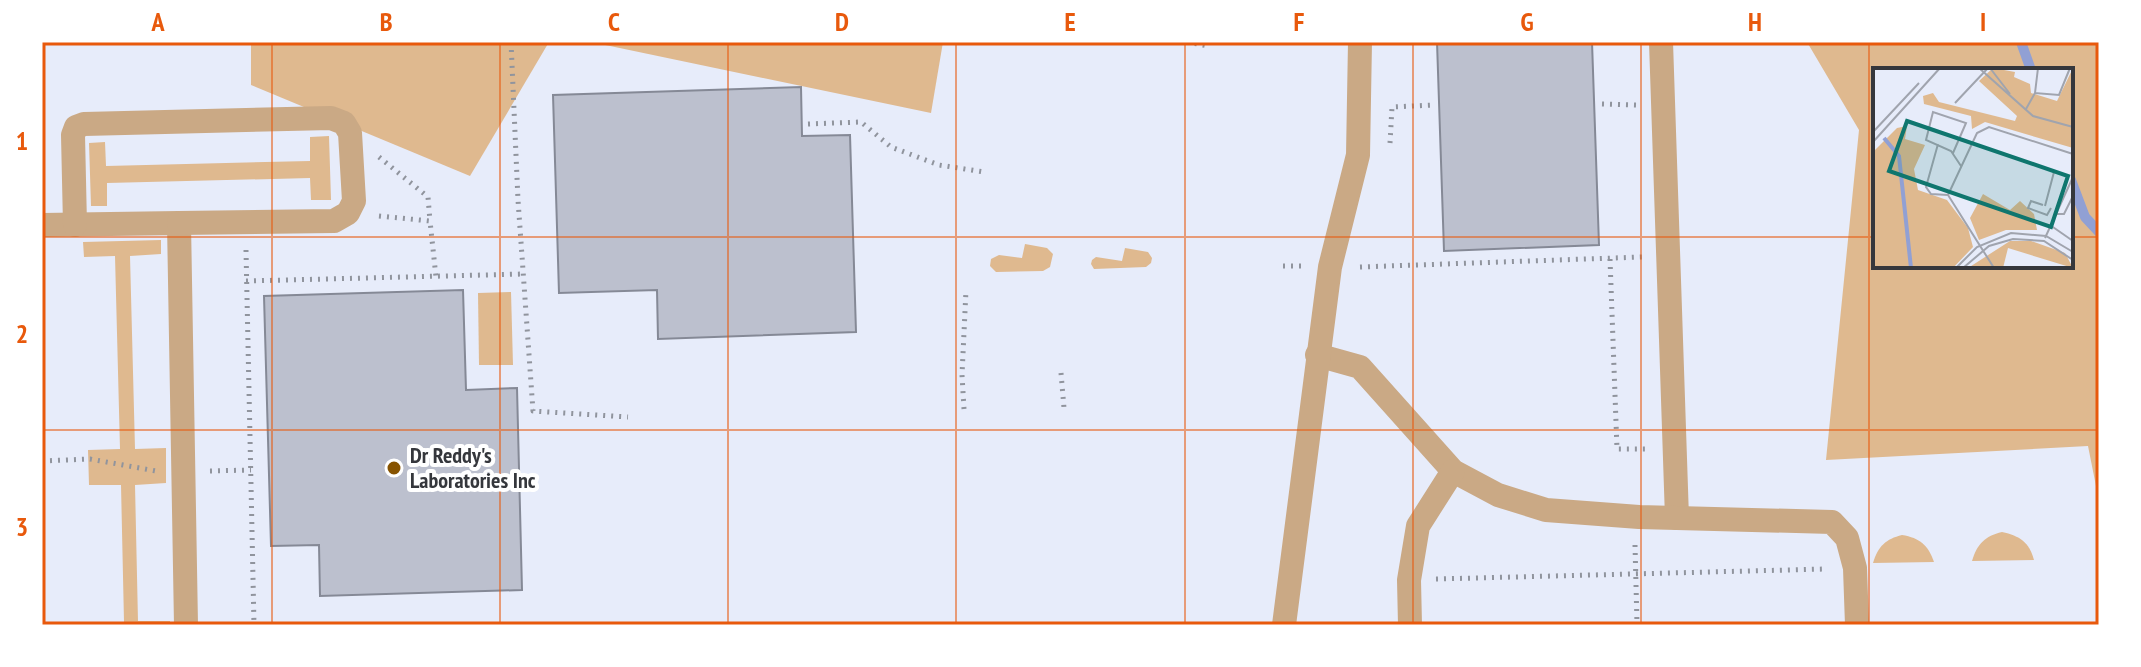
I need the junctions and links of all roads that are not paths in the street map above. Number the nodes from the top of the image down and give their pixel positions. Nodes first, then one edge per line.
1 (1360, 42) edge
2 (1661, 42) edge
3 (179, 223) junction
4 (42, 225) edge
5 (75, 225) junction
6 (1317, 355) junction
7 (1453, 471) junction
8 (1677, 518) junction
9 (186, 625) edge
10 (1284, 625) edge
11 (1410, 625) edge
12 (1857, 625) edge

1 - 6 street
2 - 8 street
3 - 5 street
3 - 5 street
3 - 9 street
4 - 5 street
6 - 7 street
6 - 10 street
7 - 8 street
7 - 11 street
8 - 12 street

